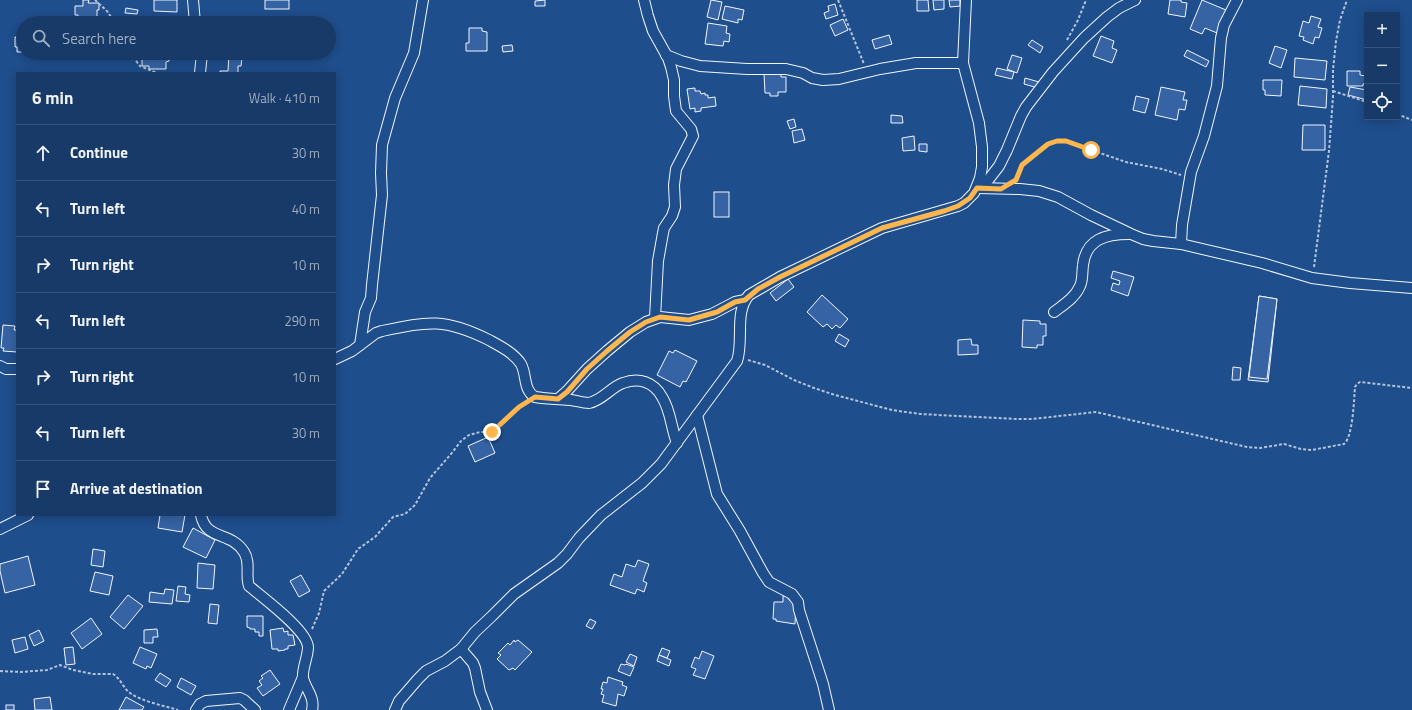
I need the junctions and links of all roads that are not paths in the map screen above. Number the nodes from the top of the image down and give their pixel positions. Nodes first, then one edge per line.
1 (193, 0) edge
2 (423, 0) edge
3 (644, 0) edge
4 (966, 0) edge
5 (1135, 0) edge
6 (1237, 0) edge
7 (195, 16) edge
8 (666, 54) junction
9 (201, 60) edge
10 (963, 63) junction
11 (200, 72) edge
12 (980, 188) junction
13 (1130, 234) junction
14 (1181, 244) junction
15 (1412, 288) edge
16 (745, 300) junction
17 (1054, 312) dead end
18 (656, 318) junction
19 (360, 345) junction
20 (336, 359) edge
21 (0, 366) edge
22 (16, 369) edge
23 (558, 399) junction
24 (697, 415) junction
25 (677, 443) junction
26 (26, 516) edge
27 (201, 516) edge
28 (0, 529) edge
29 (461, 649) junction
30 (303, 677) junction
31 (196, 710) edge
32 (254, 710) edge
33 (289, 710) edge
34 (312, 710) edge
35 (395, 710) edge
36 (487, 710) edge
37 (829, 710) edge

1 - 7 street
2 - 19 street
3 - 8 street
4 - 10 street
5 - 12 street
6 - 14 street
8 - 10 street
8 - 18 street
9 - 11 street
10 - 12 street
12 - 13 street
12 - 16 street
13 - 14 street
13 - 17 street
14 - 15 street
16 - 18 street
16 - 24 street
18 - 23 street
19 - 20 street
19 - 23 street
21 - 22 street
23 - 25 street
24 - 25 street
24 - 37 street
25 - 29 street
26 - 28 street
27 - 30 street
29 - 35 street
29 - 36 street
30 - 33 street
30 - 34 street
31 - 32 street

